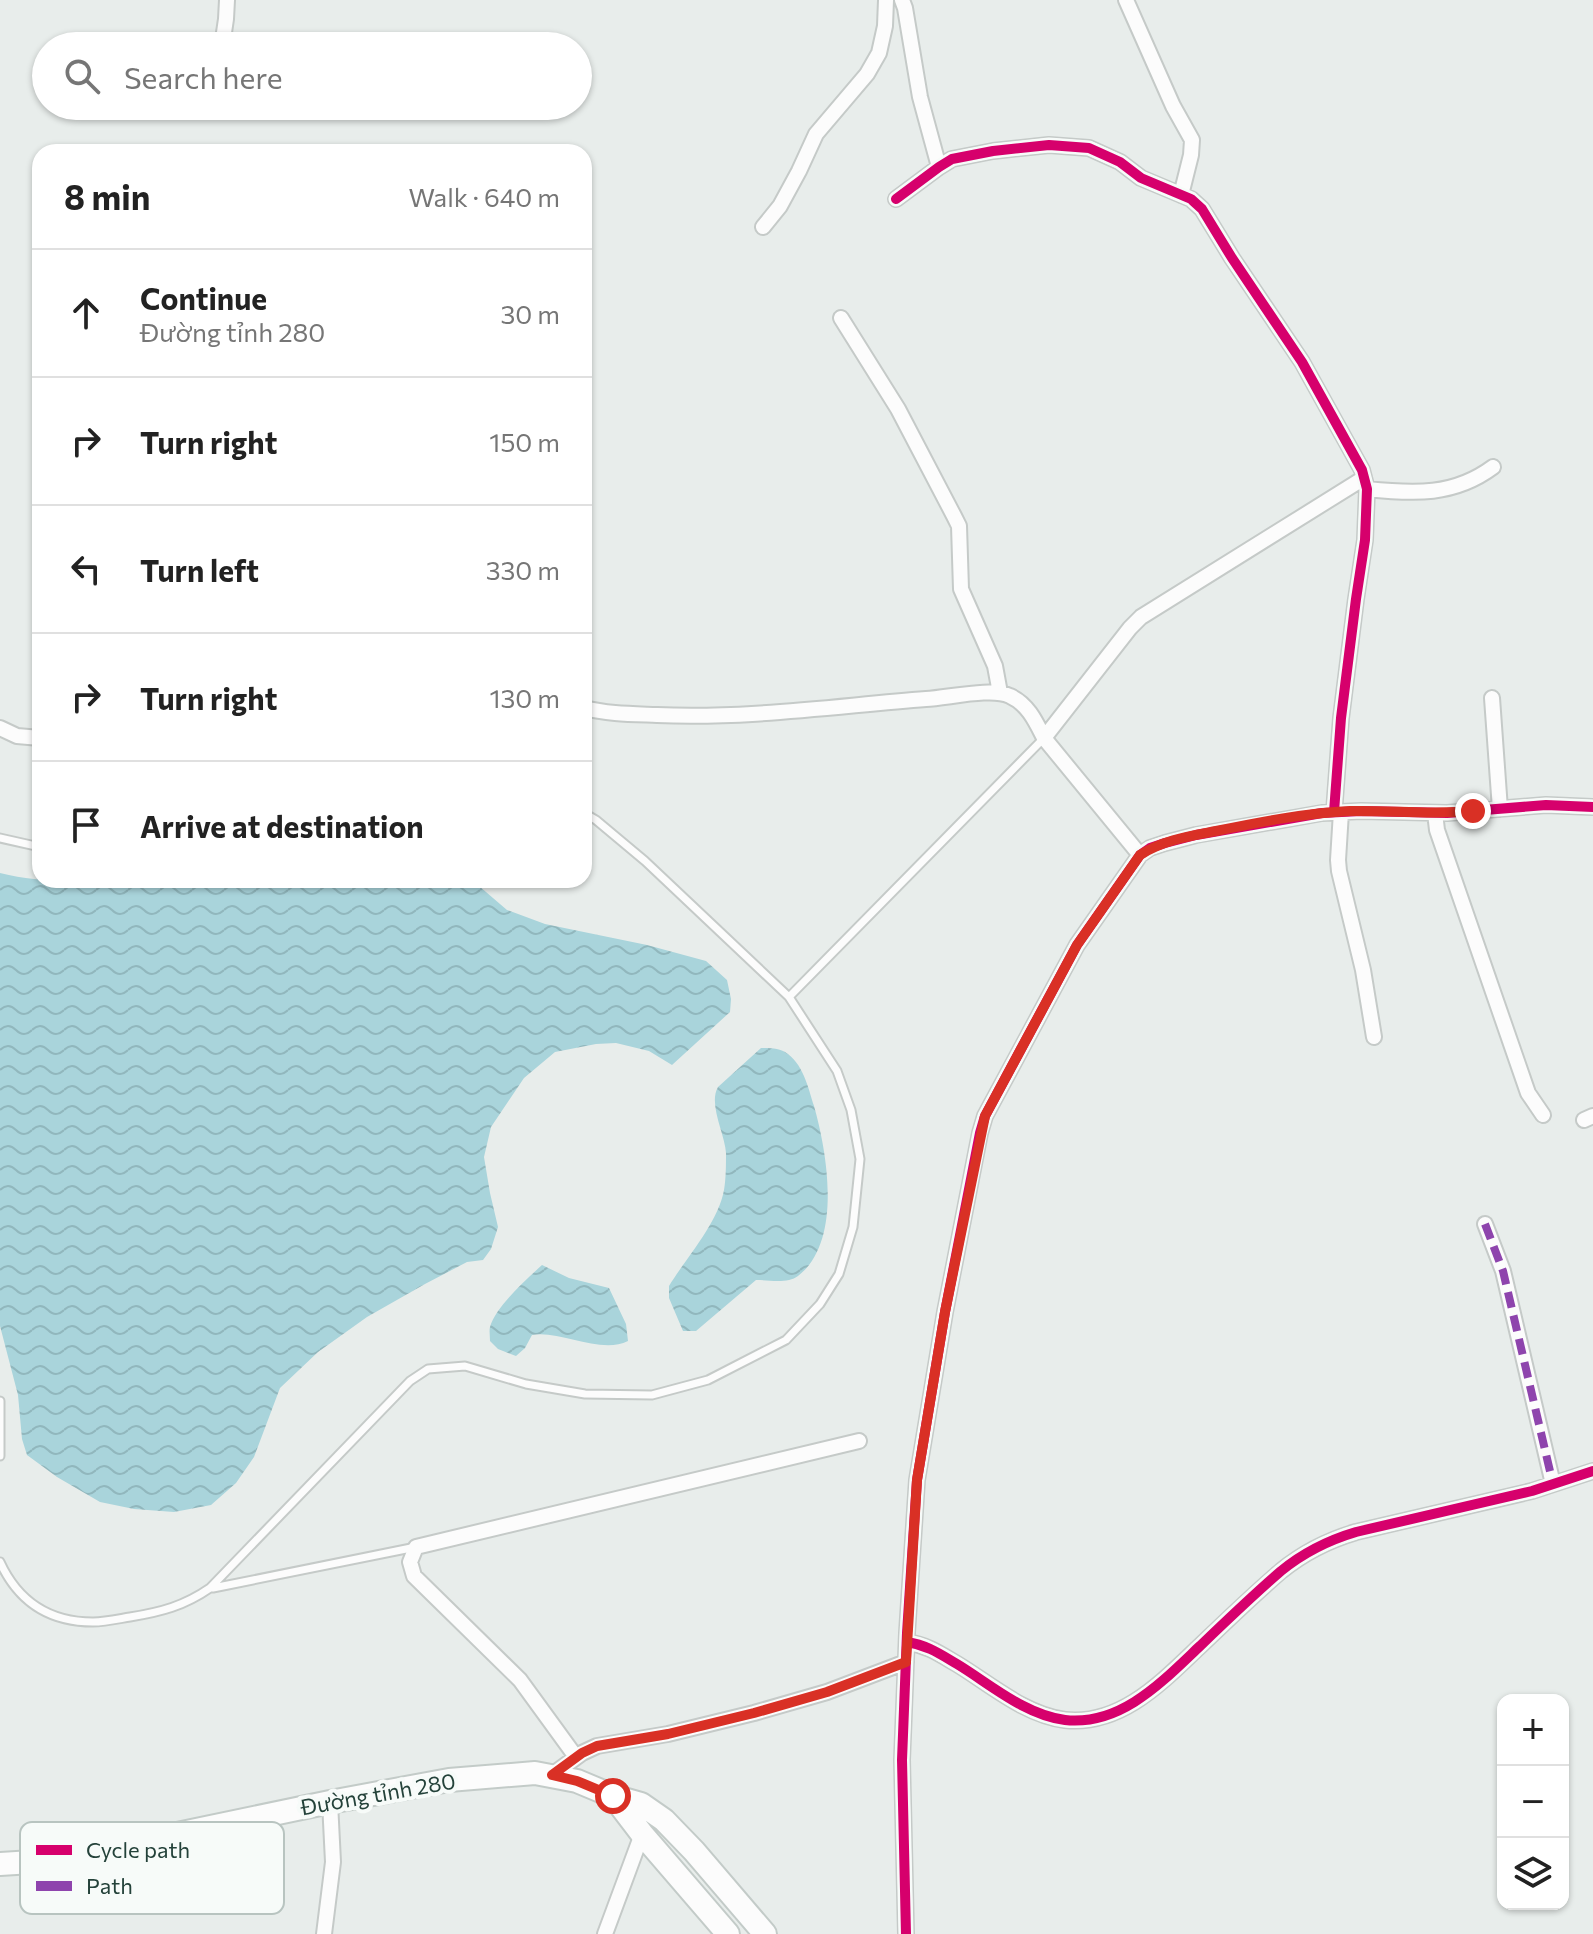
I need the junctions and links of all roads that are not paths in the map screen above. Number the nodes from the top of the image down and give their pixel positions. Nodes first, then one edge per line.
1 (227, 0) edge
2 (886, 0) edge
3 (902, 0) edge
4 (1126, 0) edge
5 (224, 32) edge
6 (939, 167) junction
7 (1181, 195) junction
8 (896, 199) dead end
9 (763, 227) dead end
10 (841, 318) dead end
11 (1493, 467) dead end
12 (1366, 484) junction
13 (1000, 693) junction
14 (1492, 698) dead end
15 (592, 709) edge
16 (0, 728) edge
17 (32, 737) edge
18 (1044, 738) junction
19 (1593, 807) edge
20 (1500, 809) junction
21 (1338, 812) junction
22 (1435, 813) junction
23 (592, 818) edge
24 (0, 838) edge
25 (32, 845) edge
26 (1140, 855) junction
27 (789, 997) junction
28 (1374, 1037) dead end
29 (1543, 1115) dead end
30 (1485, 1224) dead end
31 (0, 1401) edge
32 (859, 1441) dead end
33 (0, 1456) edge
34 (1593, 1471) edge
35 (1553, 1484) junction
36 (416, 1547) junction
37 (0, 1562) edge
38 (210, 1588) junction
39 (907, 1642) junction
40 (906, 1662) junction
41 (576, 1757) junction
42 (552, 1775) junction
43 (613, 1796) junction
44 (330, 1802) junction
45 (234, 1822) edge
46 (642, 1834) junction
47 (20, 1863) edge
48 (0, 1864) edge
49 (324, 1934) edge
50 (605, 1934) edge
51 (728, 1934) edge
52 (765, 1934) edge
53 (906, 1934) edge

1 - 5 street
2 - 9 street
3 - 6 street
4 - 7 street
6 - 7 street
6 - 8 street
7 - 12 street
10 - 13 street
11 - 12 street
12 - 18 street
12 - 21 street
13 - 15 street
13 - 18 street
14 - 20 street
16 - 17 street
18 - 26 street
18 - 27 lane
19 - 20 street
20 - 22 street
21 - 22 street
21 - 26 street
21 - 28 street
22 - 29 street
23 - 27 lane
24 - 25 lane
26 - 39 street
27 - 38 lane
30 - 35 street
31 - 33 lane
32 - 36 street
34 - 35 street
35 - 39 street
36 - 38 lane
36 - 41 street
37 - 38 lane
39 - 40 street
40 - 41 street
40 - 53 street
41 - 42 street
42 - 43 main road, Đường tỉnh 280
42 - 44 main road, Đường tỉnh 280
43 - 46 main road
43 - 52 main road, Đường tỉnh 280
44 - 45 main road, Đường tỉnh 280
44 - 49 street
46 - 50 street
46 - 51 main road
47 - 48 main road, Đường tỉnh 280

